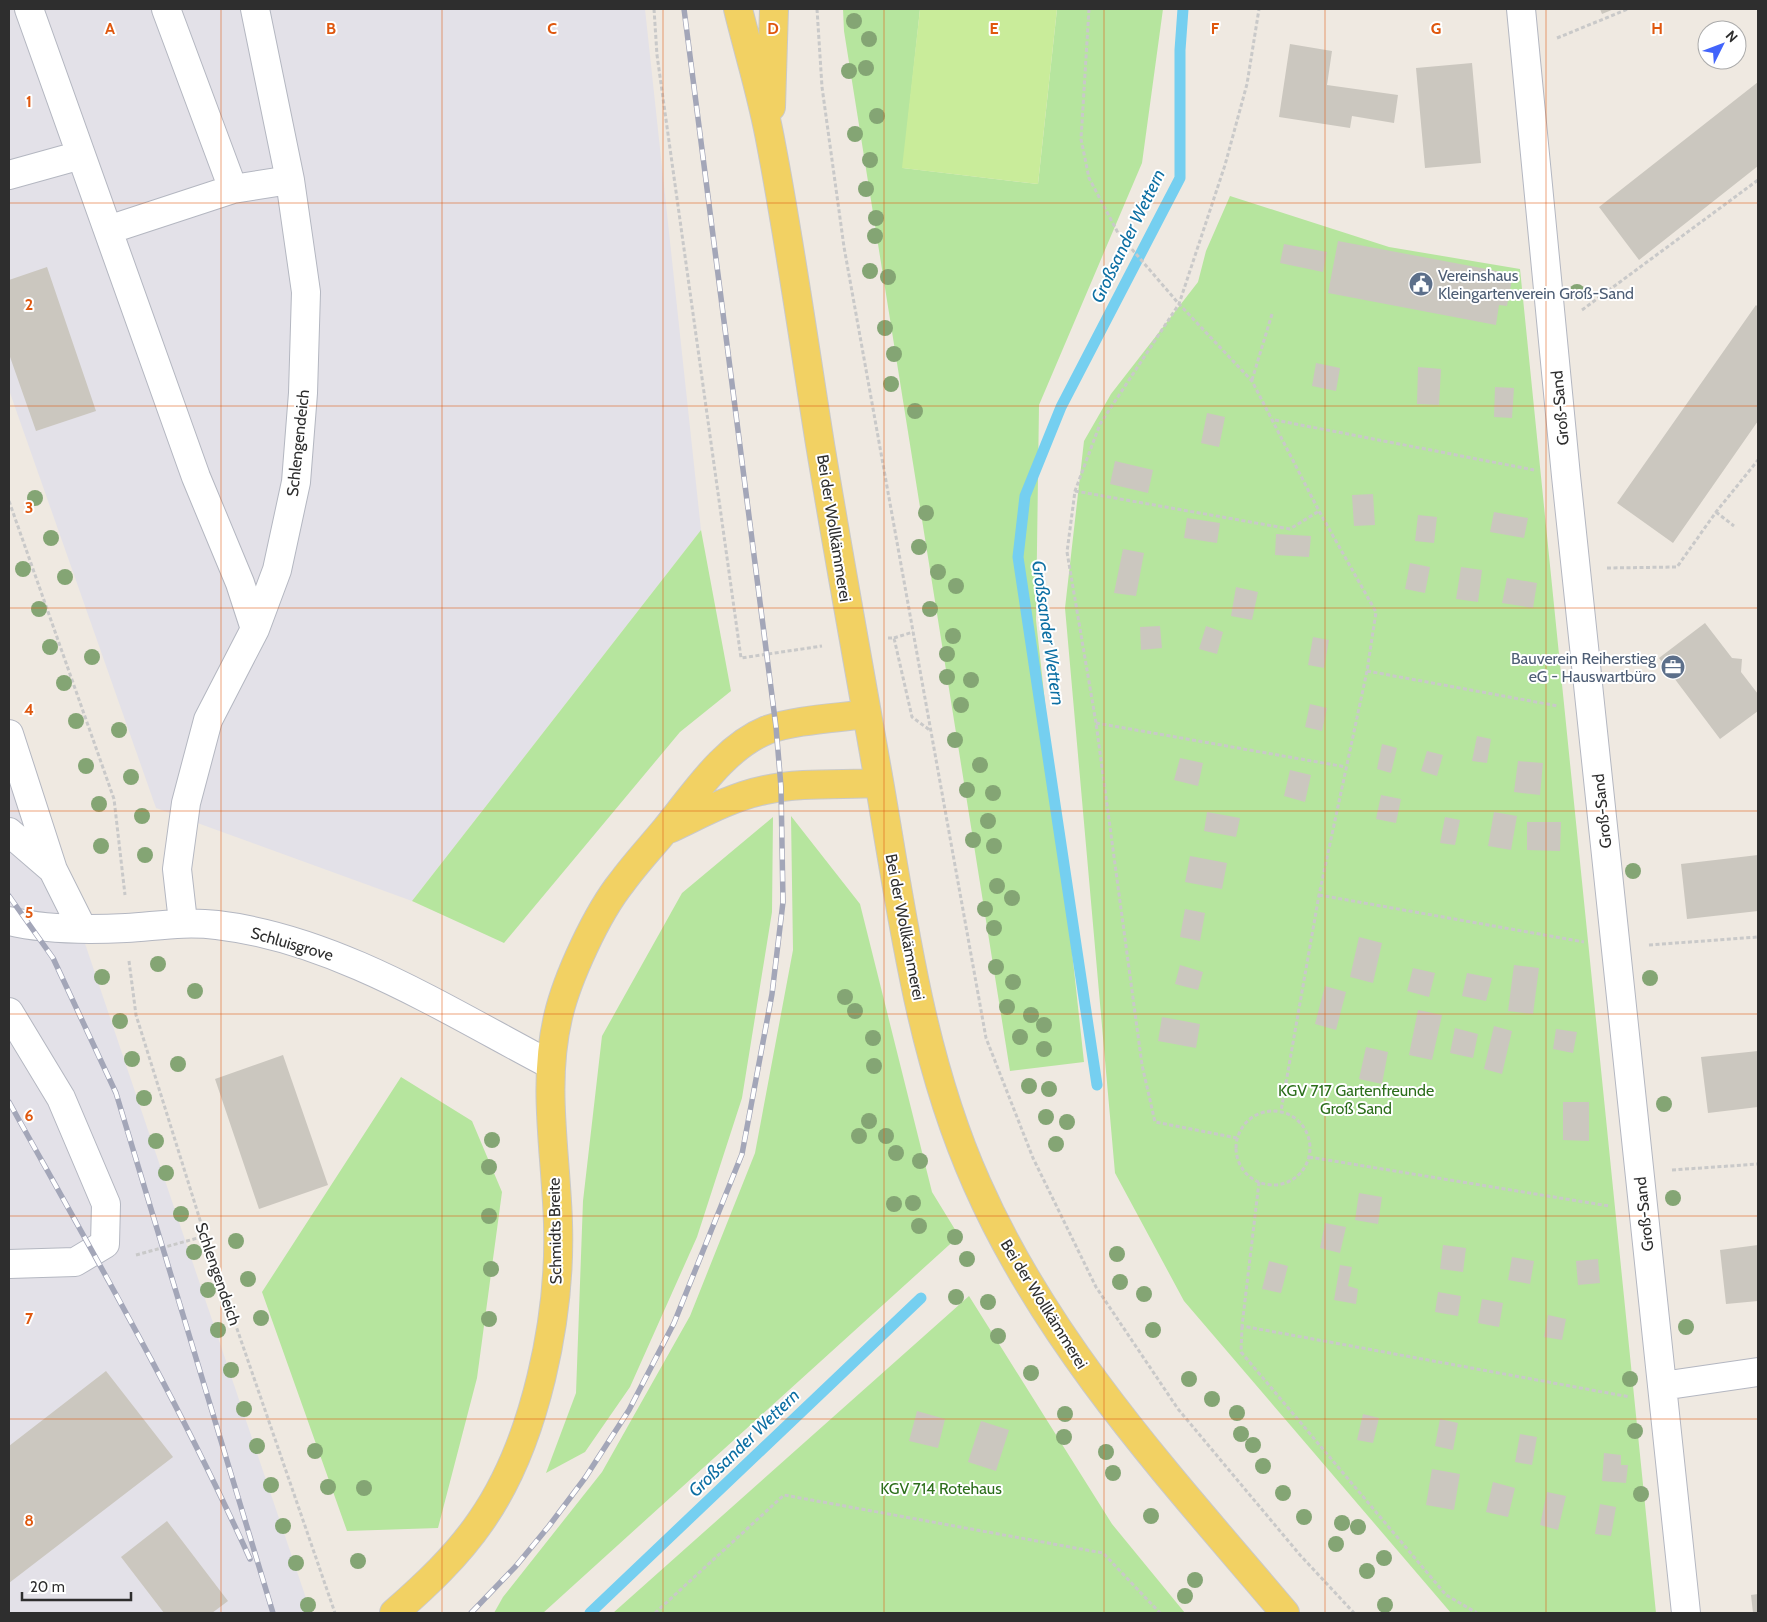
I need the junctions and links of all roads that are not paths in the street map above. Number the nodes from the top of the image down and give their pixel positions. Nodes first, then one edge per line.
1 (29, 9) edge
2 (166, 9) edge
3 (255, 9) edge
4 (738, 9) edge
5 (774, 9) edge
6 (1521, 9) edge
7 (771, 140) junction
8 (81, 155) junction
9 (9, 174) edge
10 (290, 180) junction
11 (233, 189) junction
12 (108, 230) junction
13 (255, 629) junction
14 (866, 714) junction
15 (9, 734) edge
16 (879, 784) junction
17 (665, 830) junction
18 (9, 832) edge
19 (53, 870) junction
20 (9, 921) edge
21 (182, 922) junction
22 (82, 928) junction
23 (9, 1012) edge
24 (551, 1065) junction
25 (9, 1264) edge
26 (1758, 1372) edge
27 (1663, 1393) junction
28 (394, 1613) edge
29 (1285, 1613) edge
30 (1686, 1613) edge

1 - 8 street
2 - 11 street
3 - 10 street, Schlengendeich
4 - 7 main road, Bei der Wollkämmerei
5 - 7 main road, Bei der Wollkämmerei
6 - 27 street, Groß-Sand
7 - 14 main road, Bei der Wollkämmerei
8 - 9 street
8 - 12 street
10 - 11 street
10 - 13 street, Schlengendeich
11 - 12 street
12 - 13 street
13 - 21 street, Schlengendeich
14 - 16 main road, Bei der Wollkämmerei
14 - 17 main road, Schmidts Breite
15 - 19 street
16 - 17 main road, Schmidts Breite
16 - 29 main road, Bei der Wollkämmerei
17 - 24 main road, Schmidts Breite
18 - 19 street
19 - 22 street
20 - 22 street, Schluisgrove
21 - 22 street, Schluisgrove
21 - 24 street, Schluisgrove
23 - 25 street
24 - 28 main road, Schmidts Breite
26 - 27 street
27 - 30 street, Groß-Sand

